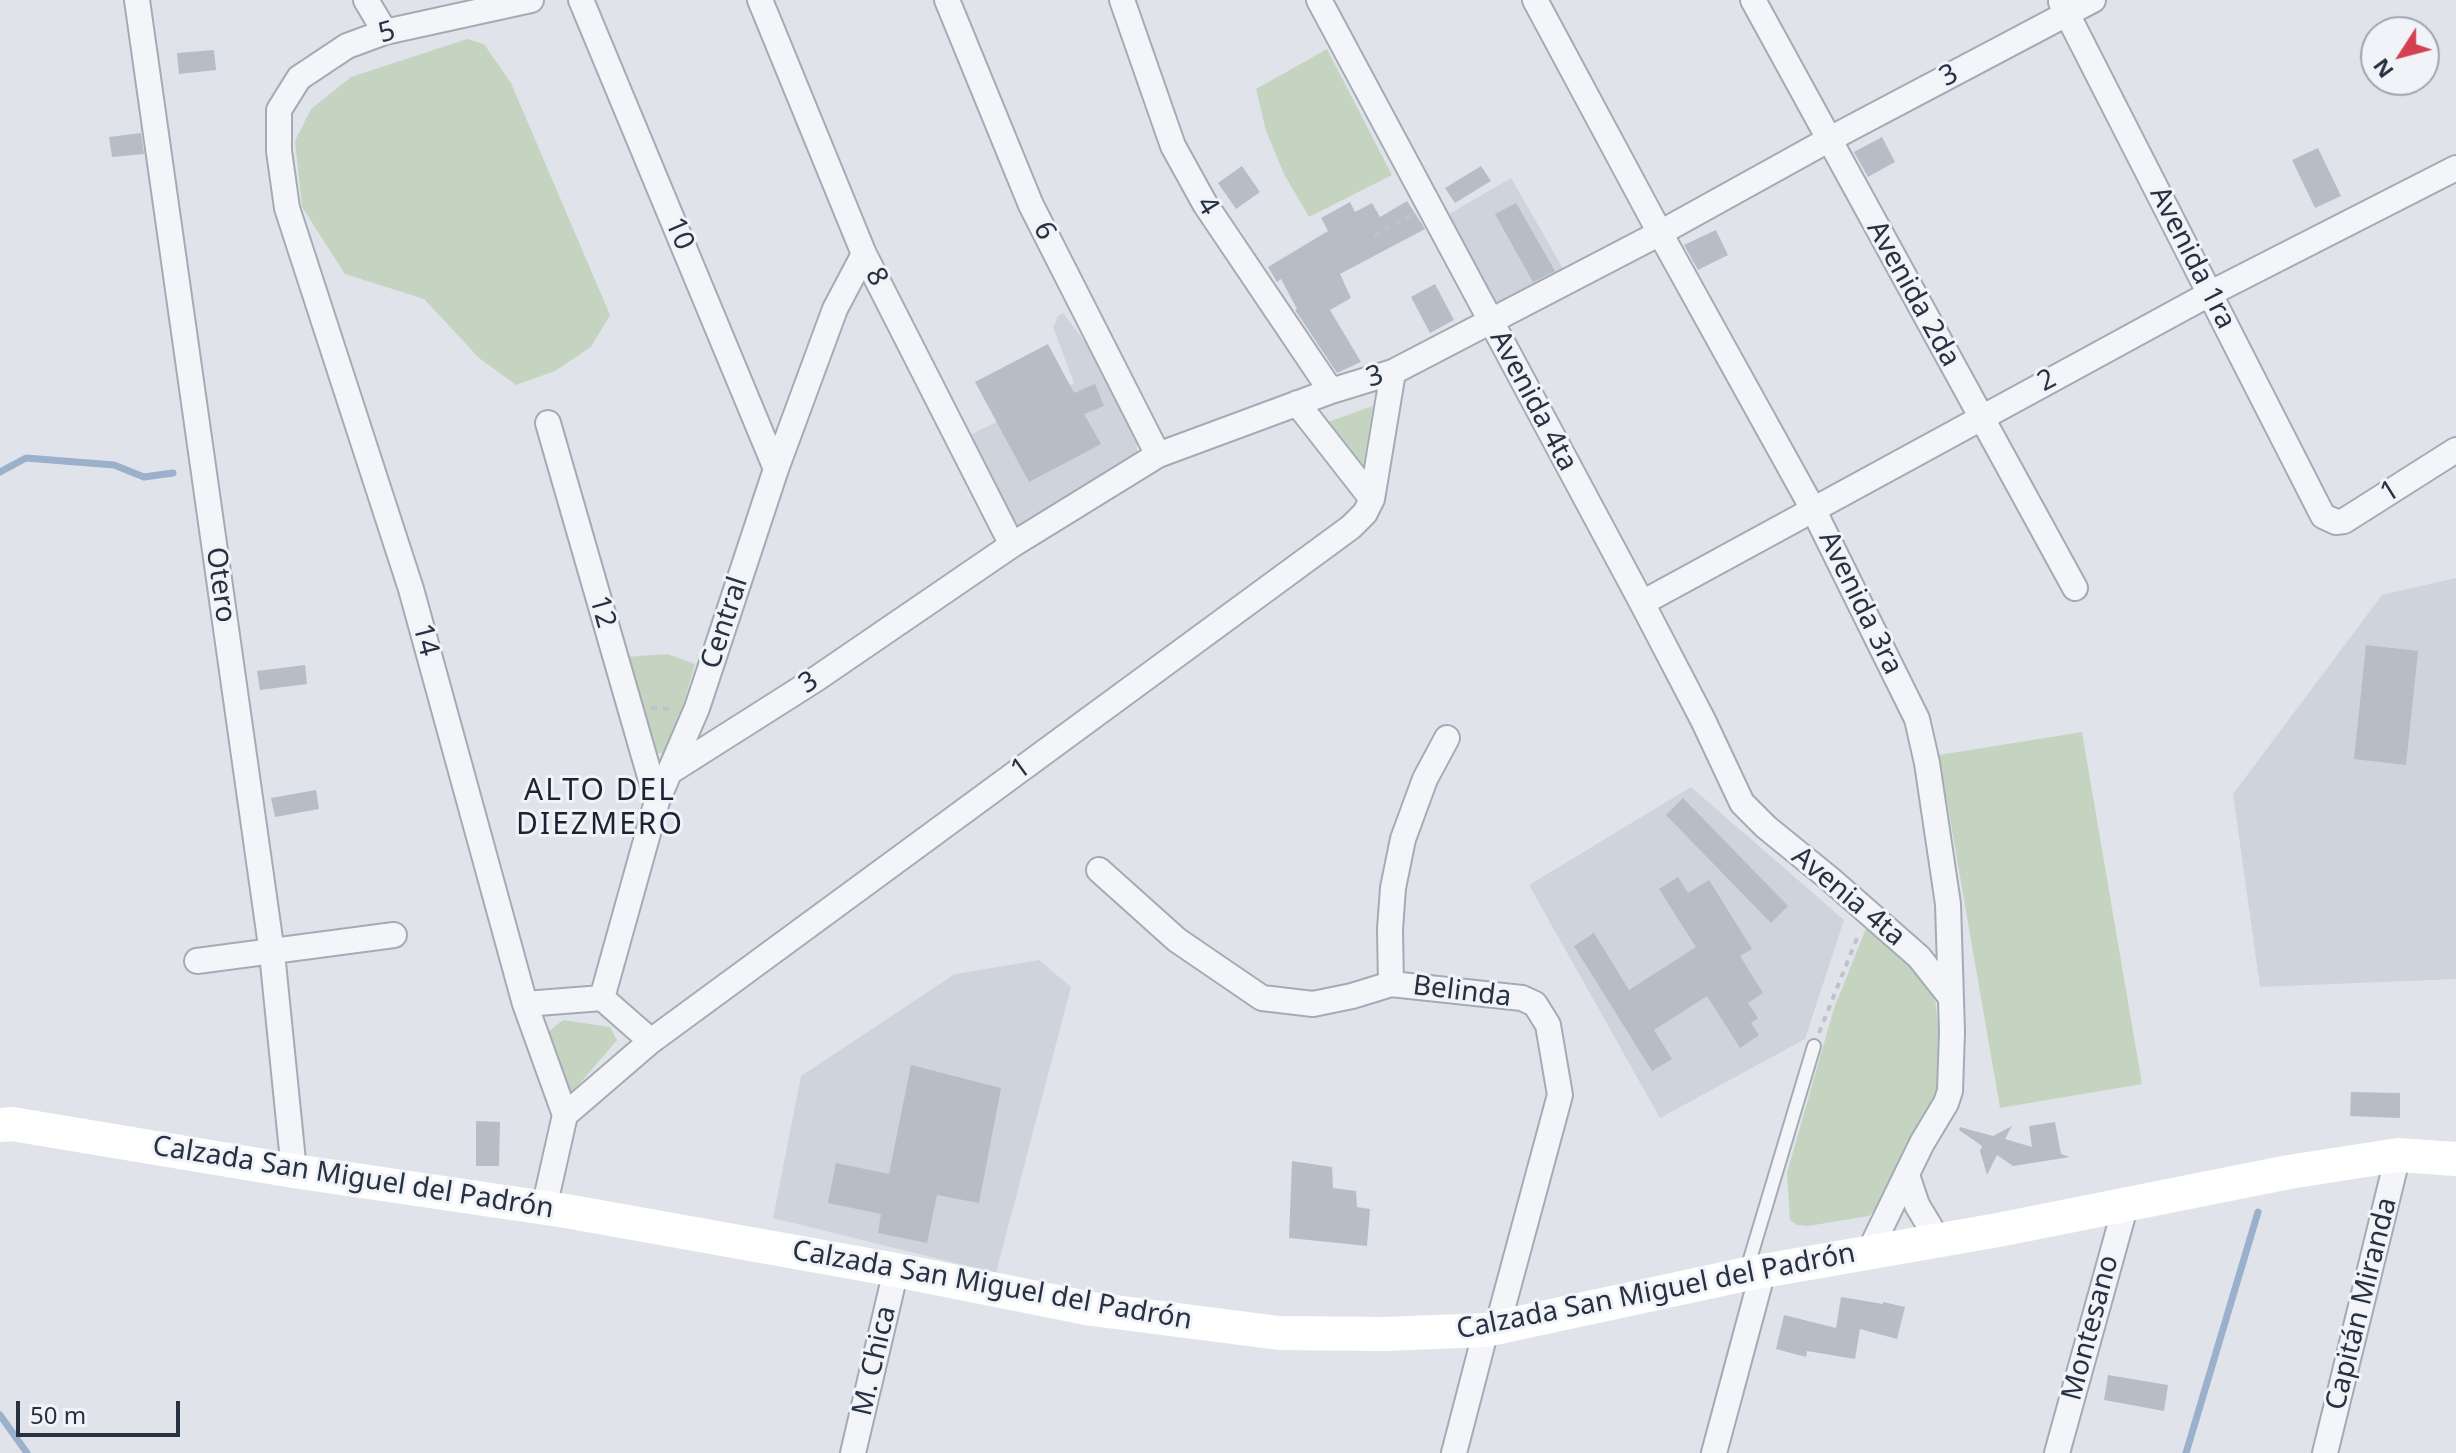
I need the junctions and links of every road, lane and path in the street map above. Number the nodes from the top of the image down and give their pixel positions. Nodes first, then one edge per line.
1 (137, 0) edge
2 (366, 0) edge
3 (531, 0) edge
4 (581, 0) edge
5 (760, 0) edge
6 (947, 0) edge
7 (1122, 0) edge
8 (1319, 0) edge
9 (1535, 0) edge
10 (1753, 0) edge
11 (2093, 0) edge
12 (2064, 7) edge
13 (385, 32) junction
14 (299, 78) joint
15 (1828, 140) junction
16 (2456, 168) edge
17 (1427, 206) junction
18 (1660, 233) junction
19 (1374, 236) dead end
20 (864, 254) junction
21 (2211, 293) junction
22 (1490, 322) junction
23 (1393, 372) junction
24 (1331, 391) junction
25 (1297, 403) junction
26 (1981, 416) junction
27 (548, 423) dead end
28 (2456, 450) edge
29 (1158, 455) junction
30 (776, 469) junction
31 (1372, 499) junction
32 (1814, 511) junction
33 (2323, 516) joint
34 (1012, 545) junction
35 (2075, 588) dead end
36 (1642, 603) junction
37 (629, 704) junction
38 (697, 708) junction
39 (1447, 738) dead end
40 (671, 771) junction
41 (657, 801) junction
42 (1742, 803) joint
43 (1099, 870) dead end
44 (1863, 922) dead end
45 (394, 935) dead end
46 (272, 953) junction
47 (197, 961) dead end
48 (1391, 984) junction
49 (1949, 995) junction
50 (602, 998) junction
51 (525, 1004) junction
52 (651, 1041) junction
53 (1814, 1046) joint
54 (565, 1115) junction
55 (0, 1125) edge
56 (2398, 1155) junction
57 (2456, 1159) edge
58 (294, 1171) junction
59 (1907, 1175) junction
60 (2126, 1204) junction
61 (544, 1208) junction
62 (1938, 1240) junction
63 (1869, 1252) junction
64 (896, 1270) junction
65 (1754, 1272) junction
66 (1491, 1329) junction
67 (853, 1453) edge
68 (1454, 1453) edge
69 (1714, 1453) edge
70 (2057, 1453) edge
71 (2325, 1453) edge

1 - 46 street, Otero
2 - 13 street
3 - 13 street, 5
4 - 30 street, 10
5 - 20 street, 8
6 - 29 street, 6
7 - 24 street, 4
8 - 17 street, Avenida 4ta
9 - 18 street, Avenida 3ra
10 - 15 street, Avenida 2da
11 - 12 street, 3
12 - 15 street, 3
12 - 21 street, Avenida 1ra
13 - 14 street, 5
14 - 51 street, 14
15 - 18 street, 3
15 - 26 street, Avenida 2da
16 - 21 street, 2
17 - 19 path
17 - 22 street, Avenida 4ta
18 - 22 street, 3
18 - 32 street, Avenida 3ra
20 - 30 street, Central
20 - 34 street, 8
21 - 26 street, 2
21 - 33 street, Avenida 1ra
22 - 23 street, 3
22 - 36 street, Avenida 4ta
23 - 24 street, 3
23 - 31 street, 1
24 - 25 street, 3
25 - 29 street, 3
25 - 31 street
26 - 32 street, 2
26 - 35 street, Avenida 2da
27 - 37 street, 12
28 - 33 street, 1
29 - 34 street, 3
30 - 38 street, Central
31 - 52 street, 1
32 - 36 street, 2
32 - 49 street, Avenida 3ra
34 - 40 street, 3
36 - 42 street, Avenida 4ta
37 - 38 path
37 - 41 street, 12
38 - 40 street, Central
39 - 48 street
40 - 41 street, Central
41 - 50 street, Central
42 - 49 street, Avenia 4ta
43 - 48 street, Belinda
44 - 53 path
45 - 46 street
46 - 47 street
46 - 58 street, Otero
48 - 66 street, Belinda
49 - 59 street, Avenida 3ra
50 - 51 street
50 - 52 street
51 - 54 street, 14
52 - 54 street, 1
53 - 65 lane
54 - 61 street
55 - 58 main road, Calzada San Miguel del Padrón
56 - 57 main road, Calzada San Miguel del Padrón
56 - 60 main road, Calzada San Miguel del Padrón
56 - 71 street, Capitán Miranda
58 - 61 main road, Calzada San Miguel del Padrón
59 - 62 street
59 - 63 street, Avenida 3ra
60 - 62 main road, Calzada San Miguel del Padrón
60 - 70 street, Montesano
61 - 64 main road, Calzada San Miguel del Padrón
62 - 63 main road, Calzada San Miguel del Padrón
63 - 65 main road, Calzada San Miguel del Padrón
64 - 66 main road, Calzada San Miguel del Padrón
64 - 67 street, M. Chica
65 - 66 main road, Calzada San Miguel del Padrón
65 - 69 street
66 - 68 street, Belinda

